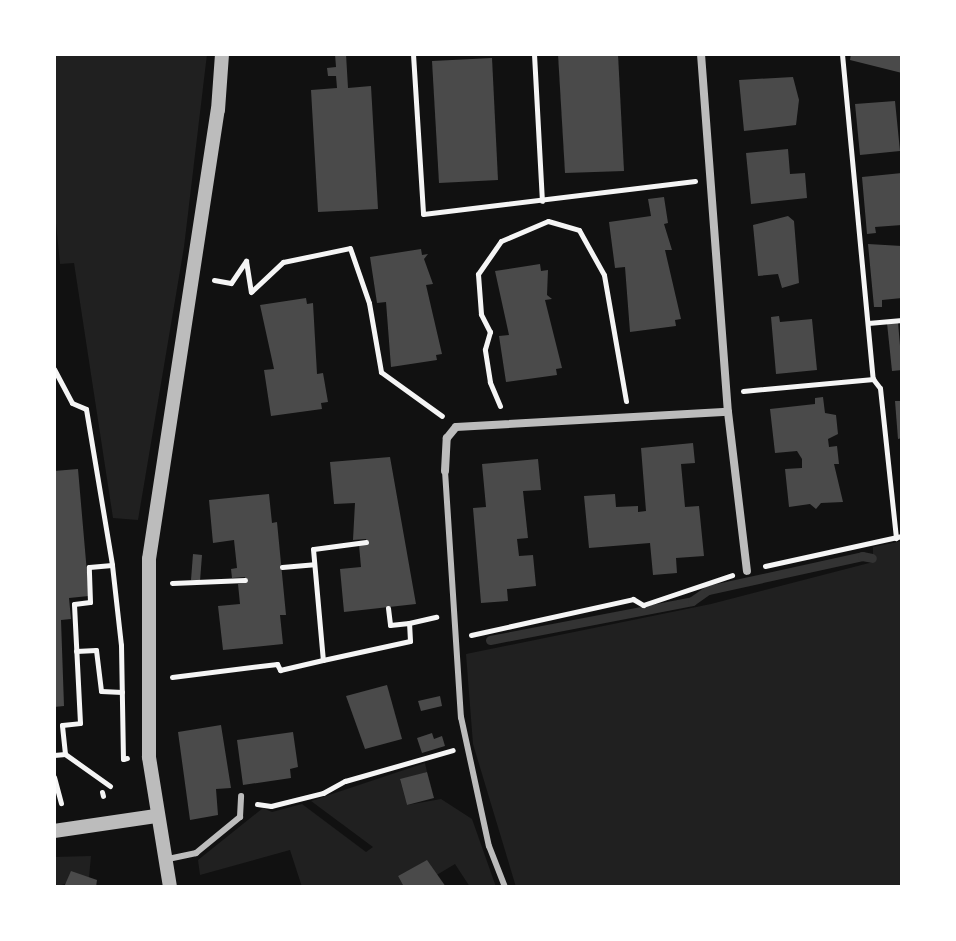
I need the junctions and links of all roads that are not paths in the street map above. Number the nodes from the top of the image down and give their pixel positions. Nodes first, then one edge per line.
1 (222, 54) edge
2 (701, 54) edge
3 (728, 412) junction
4 (445, 471) joint
5 (747, 571) road end
6 (241, 796) dead end
7 (156, 816) junction
8 (54, 831) edge
9 (164, 859) junction
10 (170, 887) edge
11 (505, 887) edge

1 - 7 street
2 - 3 street
3 - 4 street
3 - 5 street
4 - 11 lane
6 - 9 lane
7 - 8 street
7 - 9 street
9 - 10 street

